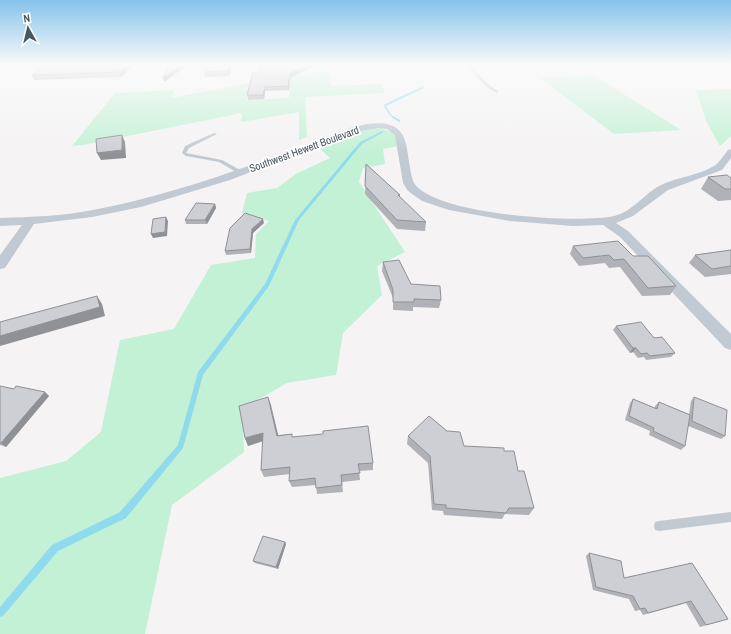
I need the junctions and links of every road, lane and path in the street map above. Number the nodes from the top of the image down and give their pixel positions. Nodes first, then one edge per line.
1 (215, 134) dead end
2 (731, 152) edge
3 (240, 172) junction
4 (31, 220) junction
5 (0, 222) edge
6 (607, 222) junction
7 (0, 265) edge
8 (731, 344) edge
9 (731, 517) edge
10 (659, 526) dead end

1 - 3 lane
2 - 6 street, Southwest Hewett Boulevard
3 - 4 street, Southwest Hewett Boulevard
3 - 6 street, Southwest Hewett Boulevard
4 - 5 street, Southwest Hewett Boulevard
4 - 7 street
6 - 8 street
9 - 10 lane

